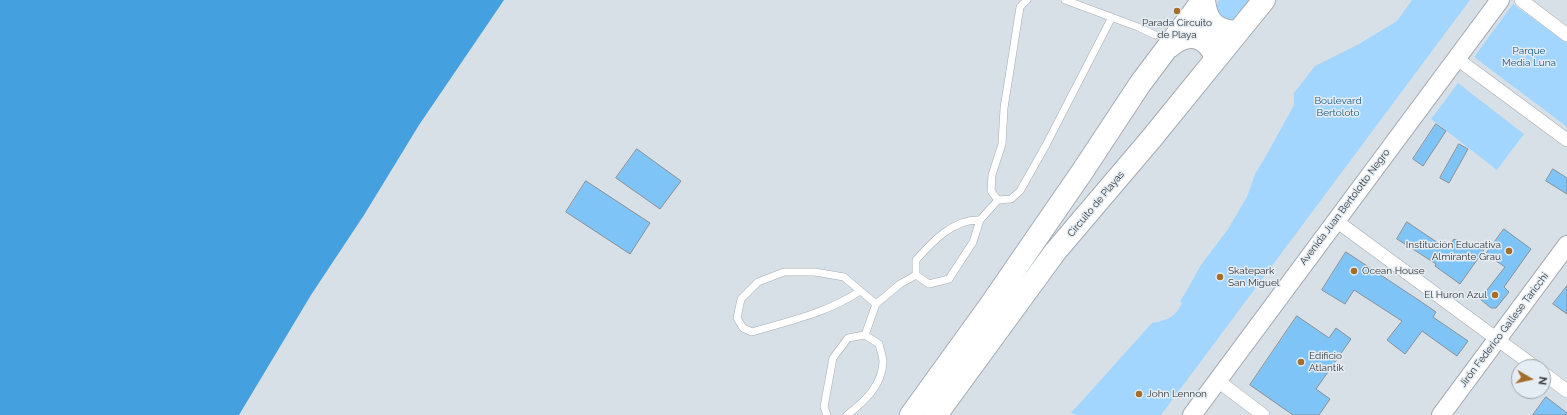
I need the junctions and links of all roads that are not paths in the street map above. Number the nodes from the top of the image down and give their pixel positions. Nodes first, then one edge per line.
1 (1027, 0) edge
2 (1065, 0) edge
3 (1204, 0) edge
4 (1264, 0) edge
5 (1500, 0) edge
6 (1521, 0) edge
7 (1112, 17) junction
8 (1237, 32) junction
9 (1567, 34) edge
10 (1162, 41) junction
11 (1216, 58) junction
12 (1456, 58) junction
13 (1567, 140) edge
14 (998, 200) junction
15 (980, 220) junction
16 (1336, 220) junction
17 (1567, 245) edge
18 (916, 275) junction
19 (860, 291) junction
20 (876, 304) junction
21 (865, 334) junction
22 (1498, 339) junction
23 (1524, 359) edge
24 (1551, 379) edge
25 (1218, 381) junction
26 (1567, 391) edge
27 (827, 415) edge
28 (847, 415) edge
29 (911, 415) edge
30 (936, 415) edge
31 (1192, 415) edge
32 (1263, 415) edge
33 (1441, 415) edge

1 - 14 lane
2 - 7 lane
3 - 8 highway
3 - 10 highway
4 - 8 highway, Circuito de Playas
5 - 12 main road, Avenida Juan Bertolotto Negro
6 - 9 street
7 - 10 lane
7 - 14 lane
8 - 11 highway, Circuito de Playas
10 - 11 highway
10 - 29 highway
11 - 30 highway, Circuito de Playas
12 - 13 street
12 - 16 main road, Avenida Juan Bertolotto Negro
14 - 15 lane
15 - 18 lane
15 - 18 lane
16 - 22 street
16 - 25 main road, Avenida Juan Bertolotto Negro
17 - 22 main road, Jirón Federico Gallese Taricchi
18 - 20 lane
19 - 19 lane
19 - 20 lane
20 - 21 lane
21 - 27 lane
21 - 28 lane
22 - 23 street
22 - 33 main road, Jirón Federico Gallese Taricchi
24 - 26 street
25 - 31 main road, Avenida Juan Bertolotto Negro
25 - 32 street

